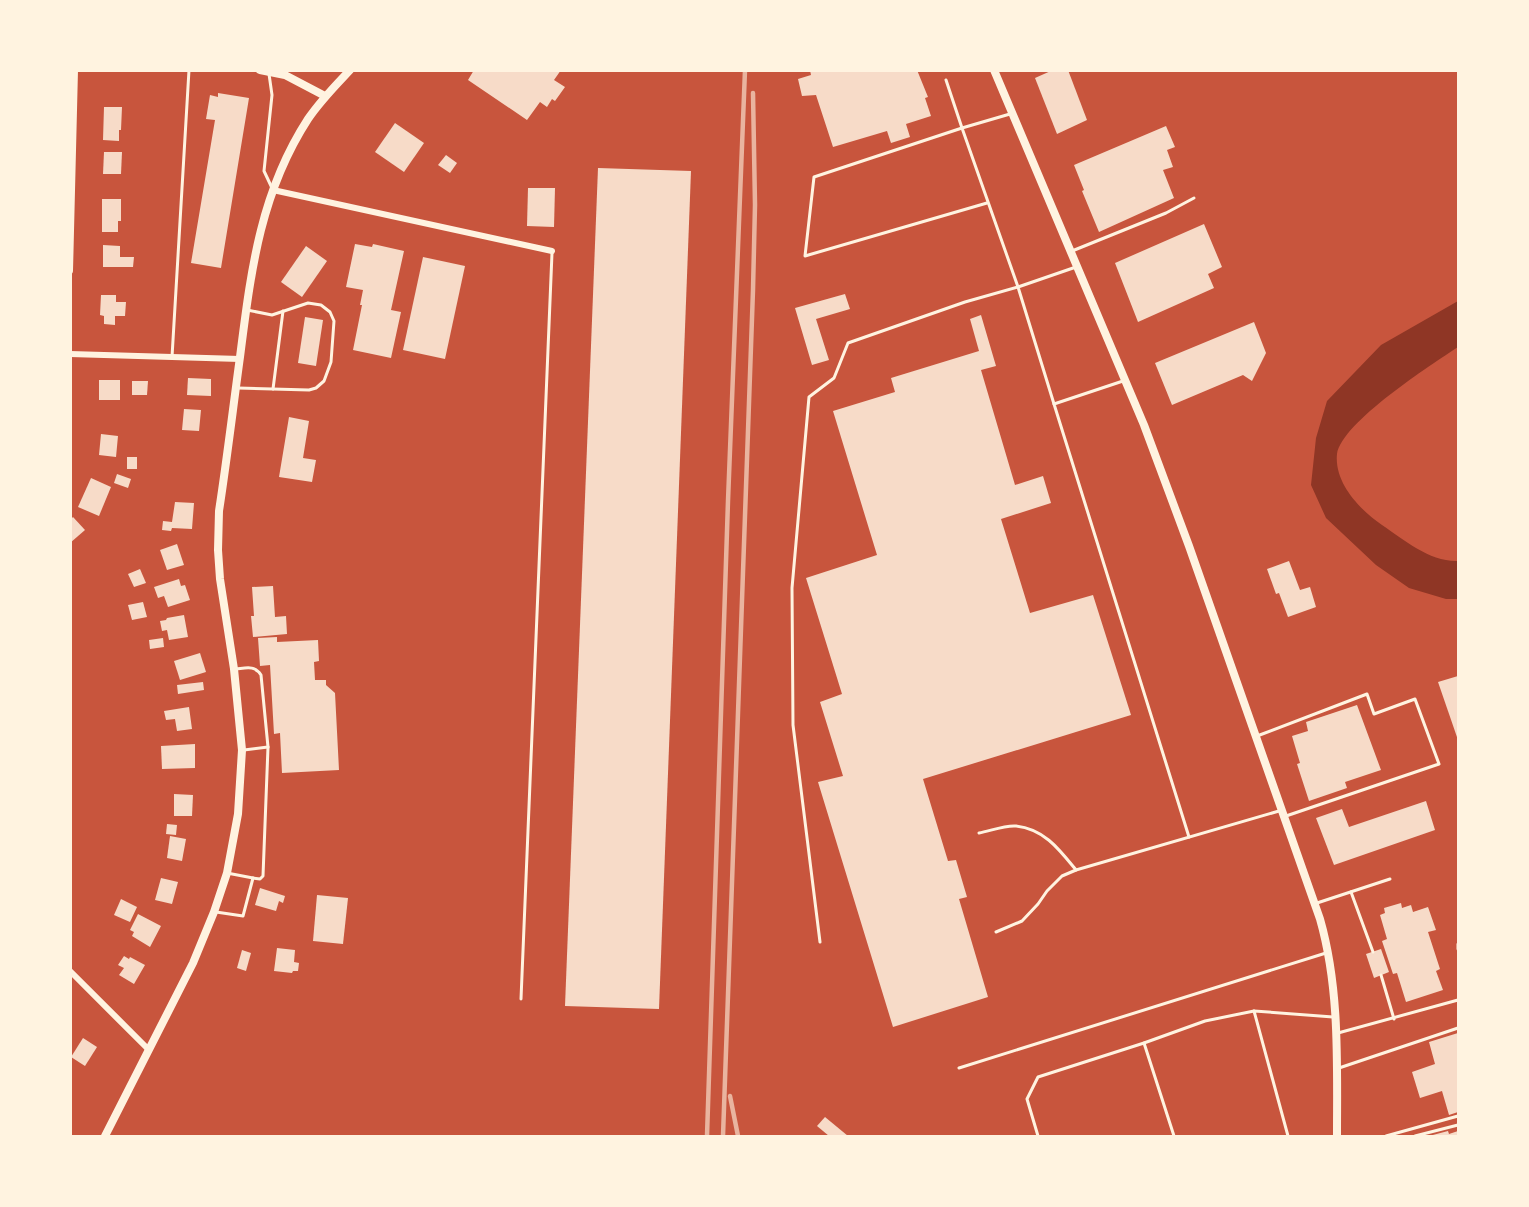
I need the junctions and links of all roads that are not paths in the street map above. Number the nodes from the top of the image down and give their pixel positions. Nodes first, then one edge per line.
1 (75, 70) edge
2 (189, 70) edge
3 (350, 70) edge
4 (994, 70) edge
5 (265, 71) edge
6 (946, 80) dead end
7 (325, 96) junction
8 (1012, 113) junction
9 (962, 128) junction
10 (273, 190) junction
11 (1194, 198) dead end
12 (987, 203) junction
13 (552, 251) joint
14 (1070, 251) junction
15 (1077, 267) junction
16 (70, 271) edge
17 (1018, 287) junction
18 (246, 310) junction
19 (283, 311) junction
20 (70, 354) edge
21 (172, 357) junction
22 (240, 359) junction
23 (1125, 380) junction
24 (236, 388) junction
25 (273, 389) junction
26 (1054, 404) junction
27 (234, 669) junction
28 (1255, 737) junction
29 (268, 747) junction
30 (242, 750) junction
31 (1283, 813) junction
32 (979, 833) dead end
33 (1189, 837) junction
34 (1076, 870) junction
35 (227, 873) junction
36 (253, 878) junction
37 (1390, 879) dead end
38 (1351, 891) junction
39 (1315, 904) junction
40 (214, 912) junction
41 (996, 932) dead end
42 (819, 942) dead end
43 (1373, 951) dead end
44 (1329, 952) junction
45 (70, 971) edge
46 (1381, 975) dead end
47 (521, 999) dead end
48 (1458, 1000) edge
49 (1254, 1011) junction
50 (1335, 1017) junction
51 (1394, 1019) junction
52 (1458, 1028) edge
53 (1336, 1033) junction
54 (1144, 1043) junction
55 (149, 1050) junction
56 (959, 1068) dead end
57 (1337, 1068) junction
58 (1458, 1116) edge
59 (1458, 1125) edge
60 (105, 1137) edge
61 (1038, 1137) edge
62 (1174, 1137) edge
63 (1288, 1137) edge
64 (1337, 1137) edge
65 (1386, 1137) edge
66 (1415, 1137) edge

1 - 16 street
2 - 21 lane
3 - 7 main road
4 - 8 main road
5 - 7 main road
5 - 10 lane
6 - 9 lane
7 - 10 main road
8 - 9 lane
8 - 14 main road
9 - 12 lane
9 - 12 lane
10 - 13 street
10 - 18 main road
11 - 14 lane
12 - 17 lane
13 - 47 lane
14 - 15 main road
15 - 17 lane
15 - 23 main road
17 - 26 lane
17 - 42 lane
18 - 19 lane
18 - 22 main road
19 - 25 lane
19 - 25 lane
20 - 21 street
21 - 22 street
22 - 24 main road
23 - 26 lane
23 - 28 main road
24 - 25 lane
24 - 27 main road
26 - 33 lane
27 - 29 lane
27 - 30 main road
28 - 31 main road
28 - 31 lane
29 - 30 lane
29 - 36 lane
30 - 35 main road
31 - 33 lane
31 - 39 main road
32 - 34 lane
33 - 34 lane
34 - 41 lane
35 - 36 lane
35 - 40 main road
36 - 40 lane
37 - 38 lane
38 - 39 lane
38 - 43 lane
39 - 44 main road
40 - 55 main road
44 - 50 main road
44 - 56 lane
45 - 55 street
46 - 51 lane
48 - 51 lane
49 - 50 lane
49 - 54 lane
49 - 63 lane
50 - 53 main road
51 - 53 lane
52 - 57 lane
53 - 57 main road
54 - 61 lane
54 - 62 lane
55 - 60 main road
57 - 64 main road
58 - 65 lane
59 - 66 lane

